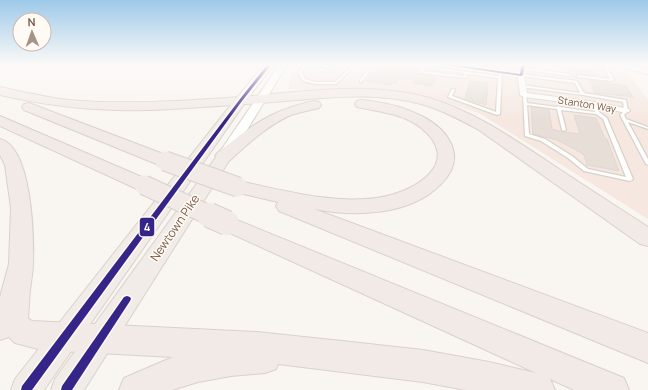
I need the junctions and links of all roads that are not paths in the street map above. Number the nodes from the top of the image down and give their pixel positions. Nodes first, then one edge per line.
1 (254, 83) edge
2 (272, 83) edge
3 (321, 83) edge
4 (337, 83) edge
5 (500, 83) edge
6 (559, 83) edge
7 (578, 83) edge
8 (270, 86) junction
9 (522, 86) joint
10 (453, 90) dead end
11 (0, 91) edge
12 (561, 92) junction
13 (583, 94) junction
14 (524, 95) junction
15 (0, 96) edge
16 (296, 96) junction
17 (262, 98) junction
18 (241, 100) junction
19 (525, 104) junction
20 (594, 104) junction
21 (558, 107) junction
22 (626, 111) junction
23 (597, 113) junction
24 (0, 120) edge
25 (625, 120) junction
26 (648, 128) edge
27 (564, 130) dead end
28 (0, 144) edge
29 (224, 156) junction
30 (648, 164) edge
31 (238, 187) junction
32 (648, 238) edge
33 (16, 291) junction
34 (0, 327) edge
35 (66, 336) junction
36 (100, 338) junction
37 (648, 348) edge
38 (316, 354) junction
39 (26, 390) edge
40 (66, 390) edge
41 (136, 390) edge
42 (538, 390) edge
43 (612, 390) edge

1 - 18 main road, Newtown Pike
2 - 8 main road, Newtown Pike
3 - 4 lane
5 - 10 lane
6 - 12 lane
7 - 13 lane
8 - 16 highway
8 - 17 main road, Newtown Pike
9 - 12 lane
9 - 14 street
11 - 18 highway
12 - 13 lane
13 - 22 lane
14 - 19 lane
14 - 20 street, Stanton Way
15 - 31 highway, bridge
16 - 17 highway
16 - 32 highway
17 - 18 highway
17 - 29 main road, Newtown Pike
18 - 35 highway, Newtown Pike
19 - 21 lane
19 - 23 lane
20 - 22 street, Stanton Way
20 - 23 lane
21 - 23 lane
21 - 27 lane
22 - 25 lane
24 - 43 highway, bridge
25 - 26 lane
25 - 30 lane
28 - 33 highway
29 - 31 highway
29 - 36 highway, Newtown Pike
31 - 37 highway
33 - 34 highway
33 - 35 highway
35 - 36 highway
35 - 39 highway, Newtown Pike
36 - 38 highway
36 - 40 highway, Newtown Pike
38 - 41 highway
38 - 42 highway

